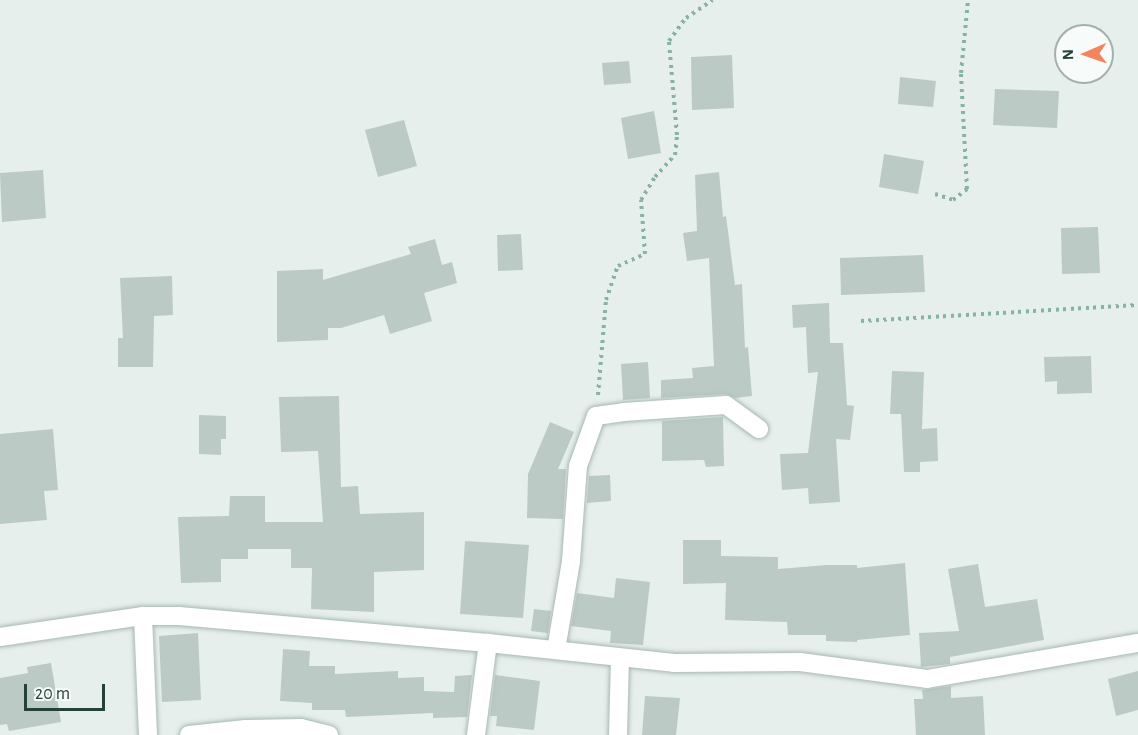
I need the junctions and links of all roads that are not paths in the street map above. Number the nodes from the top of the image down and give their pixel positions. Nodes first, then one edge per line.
1 (759, 429) dead end
2 (143, 616) junction
3 (0, 637) edge
4 (488, 643) junction
5 (1138, 643) edge
6 (556, 650) junction
7 (620, 658) junction
8 (148, 735) edge
9 (189, 735) edge
10 (329, 735) edge
11 (476, 735) edge
12 (618, 735) edge

1 - 6 street
2 - 3 street
2 - 4 street
2 - 8 street
4 - 6 street
4 - 11 street
5 - 7 street
6 - 7 street
7 - 12 street
9 - 10 street

